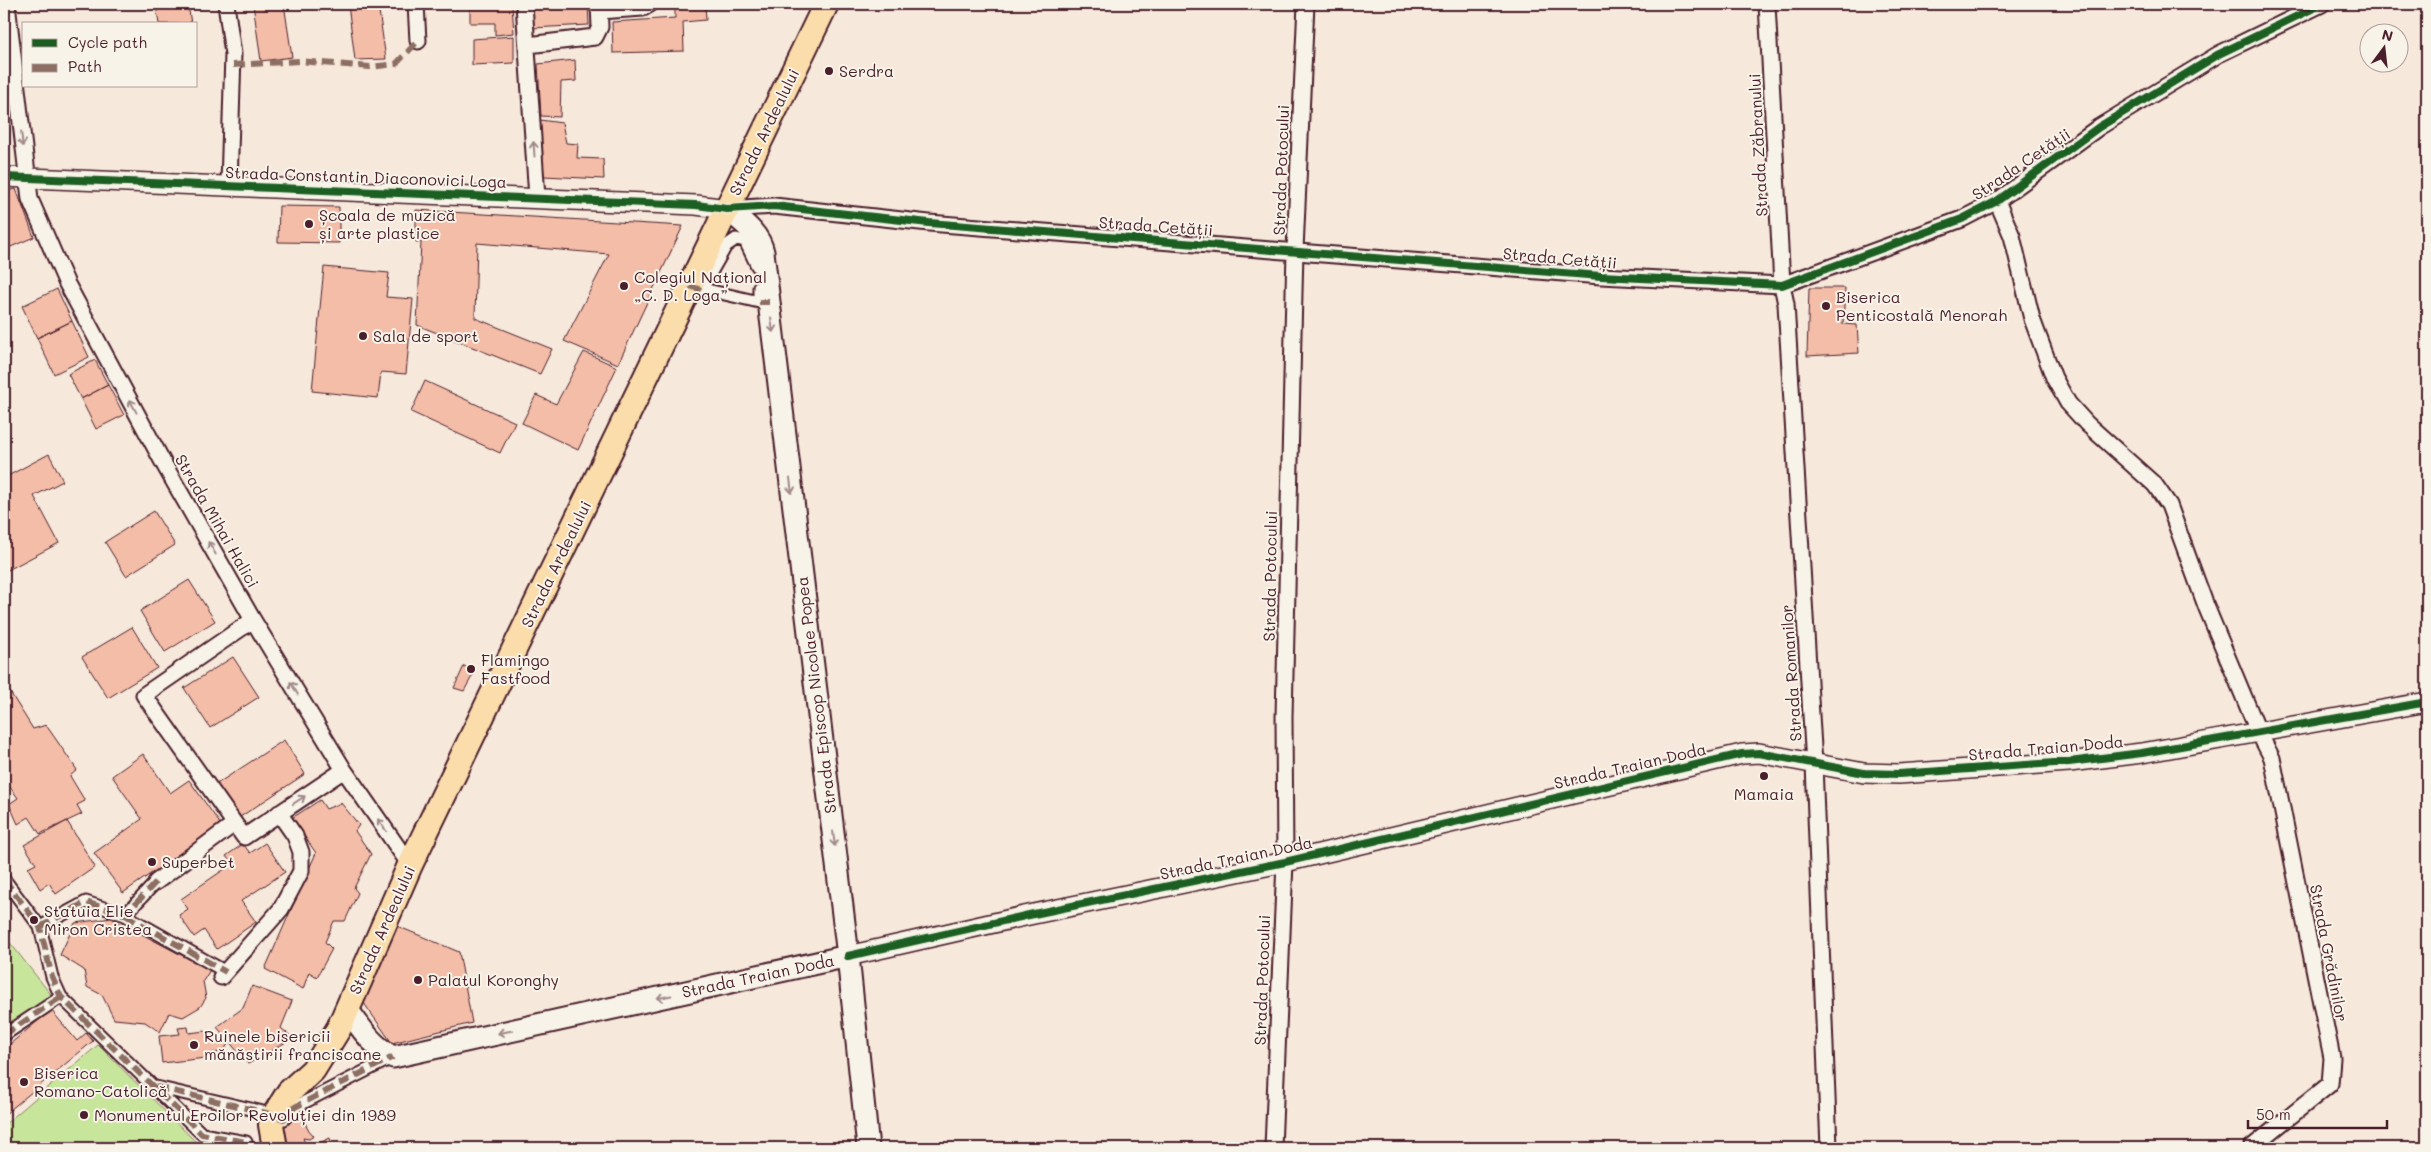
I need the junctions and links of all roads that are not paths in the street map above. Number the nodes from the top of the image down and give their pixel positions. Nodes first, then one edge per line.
1 (7, 4) edge
2 (226, 4) edge
3 (416, 4) edge
4 (524, 4) edge
5 (650, 4) edge
6 (826, 4) edge
7 (1306, 4) edge
8 (1767, 4) edge
9 (2322, 4) edge
10 (599, 7) edge
11 (418, 41) dead end
12 (528, 45) junction
13 (4, 177) edge
14 (26, 177) junction
15 (229, 185) junction
16 (538, 198) junction
17 (1997, 200) junction
18 (727, 209) junction
19 (1296, 250) junction
20 (1782, 286) junction
21 (695, 288) junction
22 (764, 302) junction
23 (253, 620) junction
24 (2427, 702) edge
25 (2258, 731) junction
26 (1814, 764) junction
27 (344, 770) junction
28 (279, 813) junction
29 (234, 824) junction
30 (1284, 862) junction
31 (410, 865) junction
32 (4, 879) edge
33 (156, 882) joint
34 (124, 915) junction
35 (40, 927) junction
36 (848, 956) junction
37 (224, 974) joint
38 (61, 997) junction
39 (347, 1009) junction
40 (4, 1035) edge
41 (393, 1057) junction
42 (156, 1087) junction
43 (274, 1116) junction
44 (244, 1145) edge
45 (275, 1148) edge
46 (868, 1148) edge
47 (1273, 1148) edge
48 (1829, 1148) edge
49 (2251, 1148) edge

1 -> 14 street, Strada Mihai Halici
2 - 15 street
3 - 11 street
4 - 12 street
5 - 10 street
6 - 18 main road, Strada Ardealului
7 - 19 street, Strada Potocului
8 - 20 street, Strada Zăbranului
9 - 17 street, Strada Cetății
10 - 12 street
16 -> 12 street
13 - 14 street, Strada Constantin Diaconovici Loga
14 - 15 street, Strada Constantin Diaconovici Loga
23 -> 14 street, Strada Mihai Halici
15 - 16 street, Strada Constantin Diaconovici Loga
16 - 18 street, Strada Constantin Diaconovici Loga
17 - 20 street, Strada Cetății
17 - 25 street, Strada Grădinilor
18 - 19 street, Strada Cetății
18 - 21 main road, Strada Ardealului
18 - 22 main road, Strada Episcop Nicolae Popea
19 - 20 street, Strada Cetății
19 - 30 street, Strada Potocului
20 - 26 street, Strada Romanilor
21 - 22 street
21 - 22 street
21 - 31 main road, Strada Ardealului
22 -> 36 main road, Strada Episcop Nicolae Popea
27 -> 23 street, Strada Mihai Halici
23 - 29 street
24 - 25 street, Strada Traian Doda
25 - 26 street, Strada Traian Doda
25 - 49 street, Strada Grădinilor
26 - 30 street, Strada Traian Doda
26 - 48 street, Strada Romanilor
28 -> 27 street
31 -> 27 street, Strada Mihai Halici
28 - 29 street
28 - 37 street
29 - 33 street
30 - 36 street, Strada Traian Doda
30 - 47 street, Strada Potocului
31 - 39 main road, Strada Ardealului
32 - 35 street
33 - 34 street
34 - 35 street
34 - 37 street
35 - 38 street
36 -> 41 main road, Strada Traian Doda
36 - 46 main road, Strada Episcop Nicolae Popea
38 - 40 street
38 - 42 street
39 - 41 main road
39 - 43 main road, Strada Ardealului
41 - 43 street
42 - 43 street
42 - 44 street
43 - 45 main road

